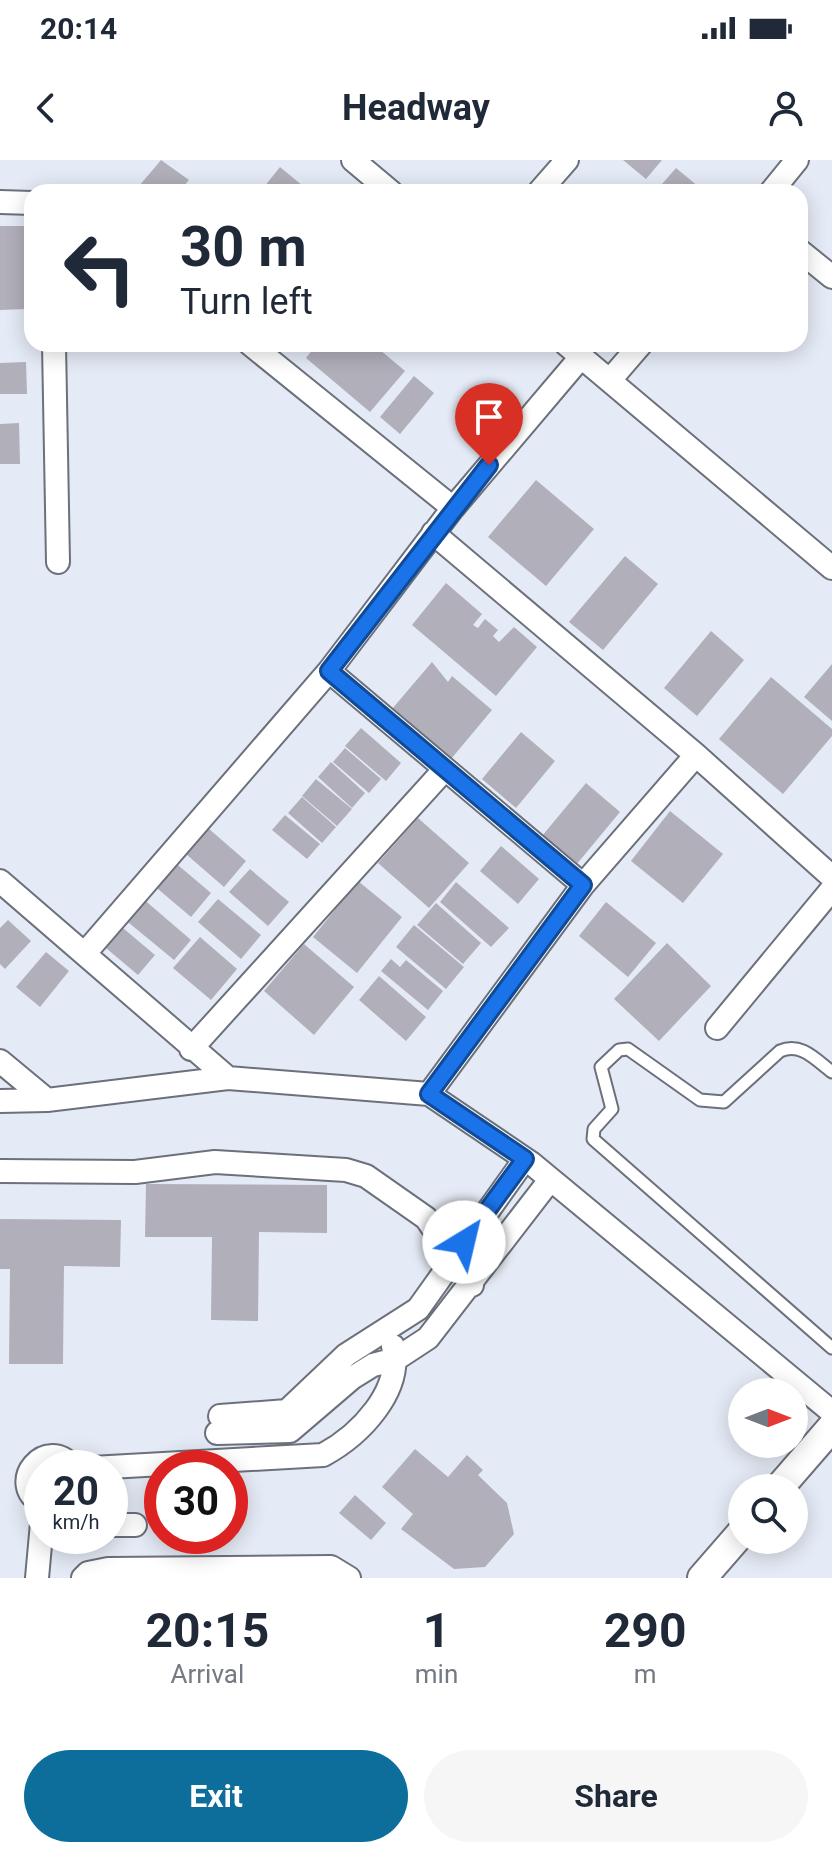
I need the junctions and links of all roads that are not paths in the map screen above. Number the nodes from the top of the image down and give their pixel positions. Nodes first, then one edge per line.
1 (353, 160) edge
2 (567, 160) edge
3 (797, 160) edge
4 (382, 184) edge
5 (546, 184) edge
6 (778, 184) edge
7 (0, 202) edge
8 (24, 203) edge
9 (808, 258) edge
10 (832, 277) edge
11 (54, 352) edge
12 (260, 352) edge
13 (573, 352) edge
14 (575, 352) edge
15 (634, 352) edge
16 (610, 380) junction
17 (453, 508) junction
18 (433, 533) junction
19 (58, 562) dead end
20 (832, 568) edge
21 (329, 671) junction
22 (696, 755) junction
23 (445, 769) junction
24 (832, 877) edge
25 (0, 881) edge
26 (583, 885) junction
27 (832, 889) edge
28 (86, 952) junction
29 (717, 1028) dead end
30 (191, 1049) junction
31 (0, 1061) edge
32 (832, 1072) edge
33 (228, 1078) junction
34 (429, 1094) junction
35 (47, 1100) junction
36 (0, 1101) edge
37 (525, 1159) junction
38 (0, 1171) edge
39 (550, 1180) junction
40 (451, 1259) junction
41 (472, 1285) junction
42 (389, 1329) junction
43 (832, 1348) edge
44 (396, 1359) junction
45 (832, 1412) edge
46 (832, 1427) edge
47 (128, 1466) edge
48 (791, 1474) edge
49 (128, 1525) edge
50 (135, 1525) dead end
51 (728, 1548) edge
52 (39, 1554) edge
53 (37, 1578) edge
54 (83, 1578) edge
55 (349, 1578) edge
56 (702, 1578) edge

1 - 4 street
2 - 5 street
3 - 6 street
7 - 8 street
9 - 10 street
11 - 19 street
12 - 17 street
13 - 17 street
14 - 16 street
15 - 16 street
16 - 20 street
17 - 18 street
18 - 21 street
18 - 22 street
21 - 23 street
21 - 28 street
22 - 24 street
22 - 26 street
23 - 26 street
23 - 30 street
25 - 28 street
26 - 34 street
27 - 29 street
28 - 30 street
30 - 33 street
31 - 35 street
32 - 43 lane
33 - 34 street
33 - 35 street
34 - 37 street
35 - 36 street
37 - 39 street
37 - 40 street
38 - 40 street
39 - 41 street
39 - 45 street
40 - 41 street
40 - 42 street
41 - 44 street
42 - 44 street
42 - 44 street
44 - 47 street
46 - 48 street
49 - 50 street
51 - 56 street
52 - 53 street
54 - 55 street

